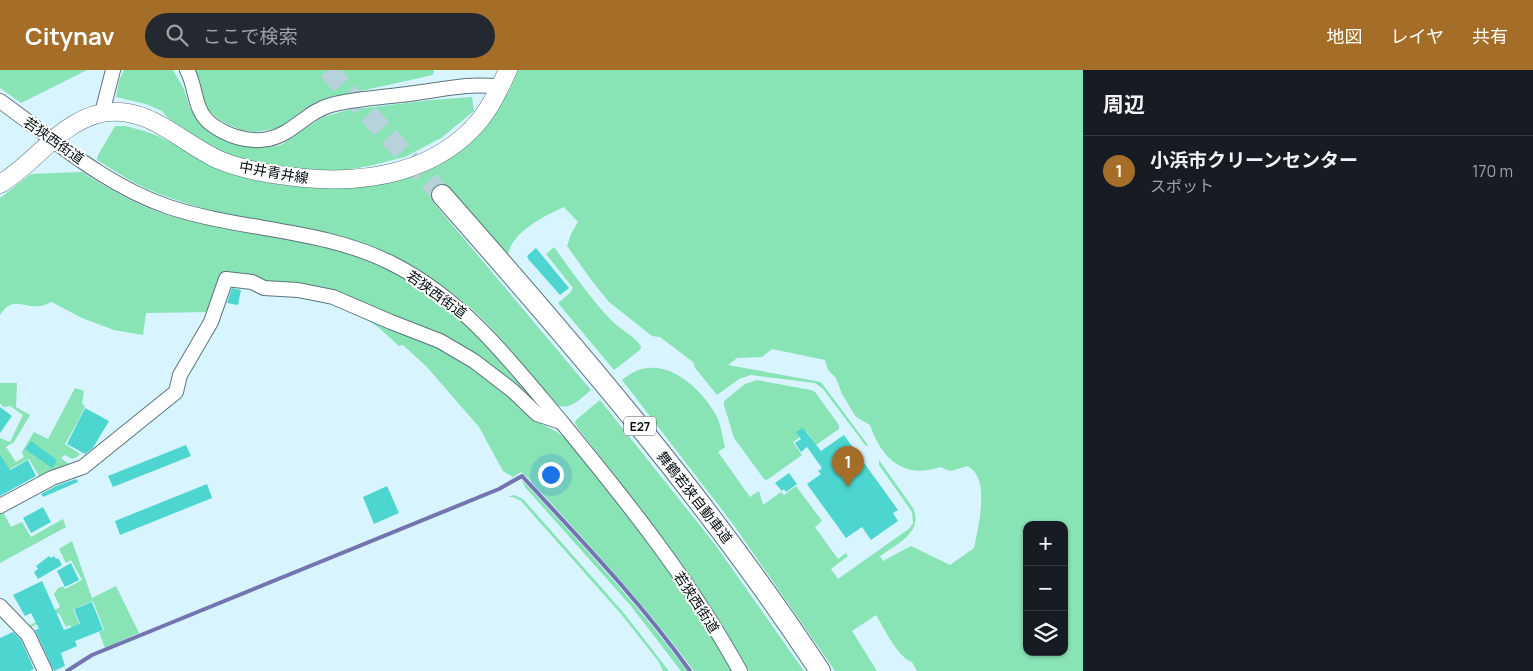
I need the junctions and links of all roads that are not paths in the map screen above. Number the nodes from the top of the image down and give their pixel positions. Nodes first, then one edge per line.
1 (113, 70) edge
2 (187, 70) edge
3 (504, 78) edge
4 (0, 102) edge
5 (102, 113) junction
6 (54, 140) junction
7 (0, 184) edge
8 (442, 195) tunnel mouth
9 (561, 422) junction
10 (0, 506) edge
11 (0, 606) edge
12 (45, 671) edge
13 (740, 671) edge
14 (820, 671) edge

1 - 5 street
2 - 3 street
3 - 5 main road, 中井青井線
4 - 6 street, 若狭西街道
5 - 6 main road, 中井青井線
6 - 7 main road, 中井青井線
6 - 9 street, 若狭西街道
8 - 14 highway, 舞鶴若狭自動車道 / E27
9 - 10 street
9 - 13 street, 若狭西街道
11 - 12 street

